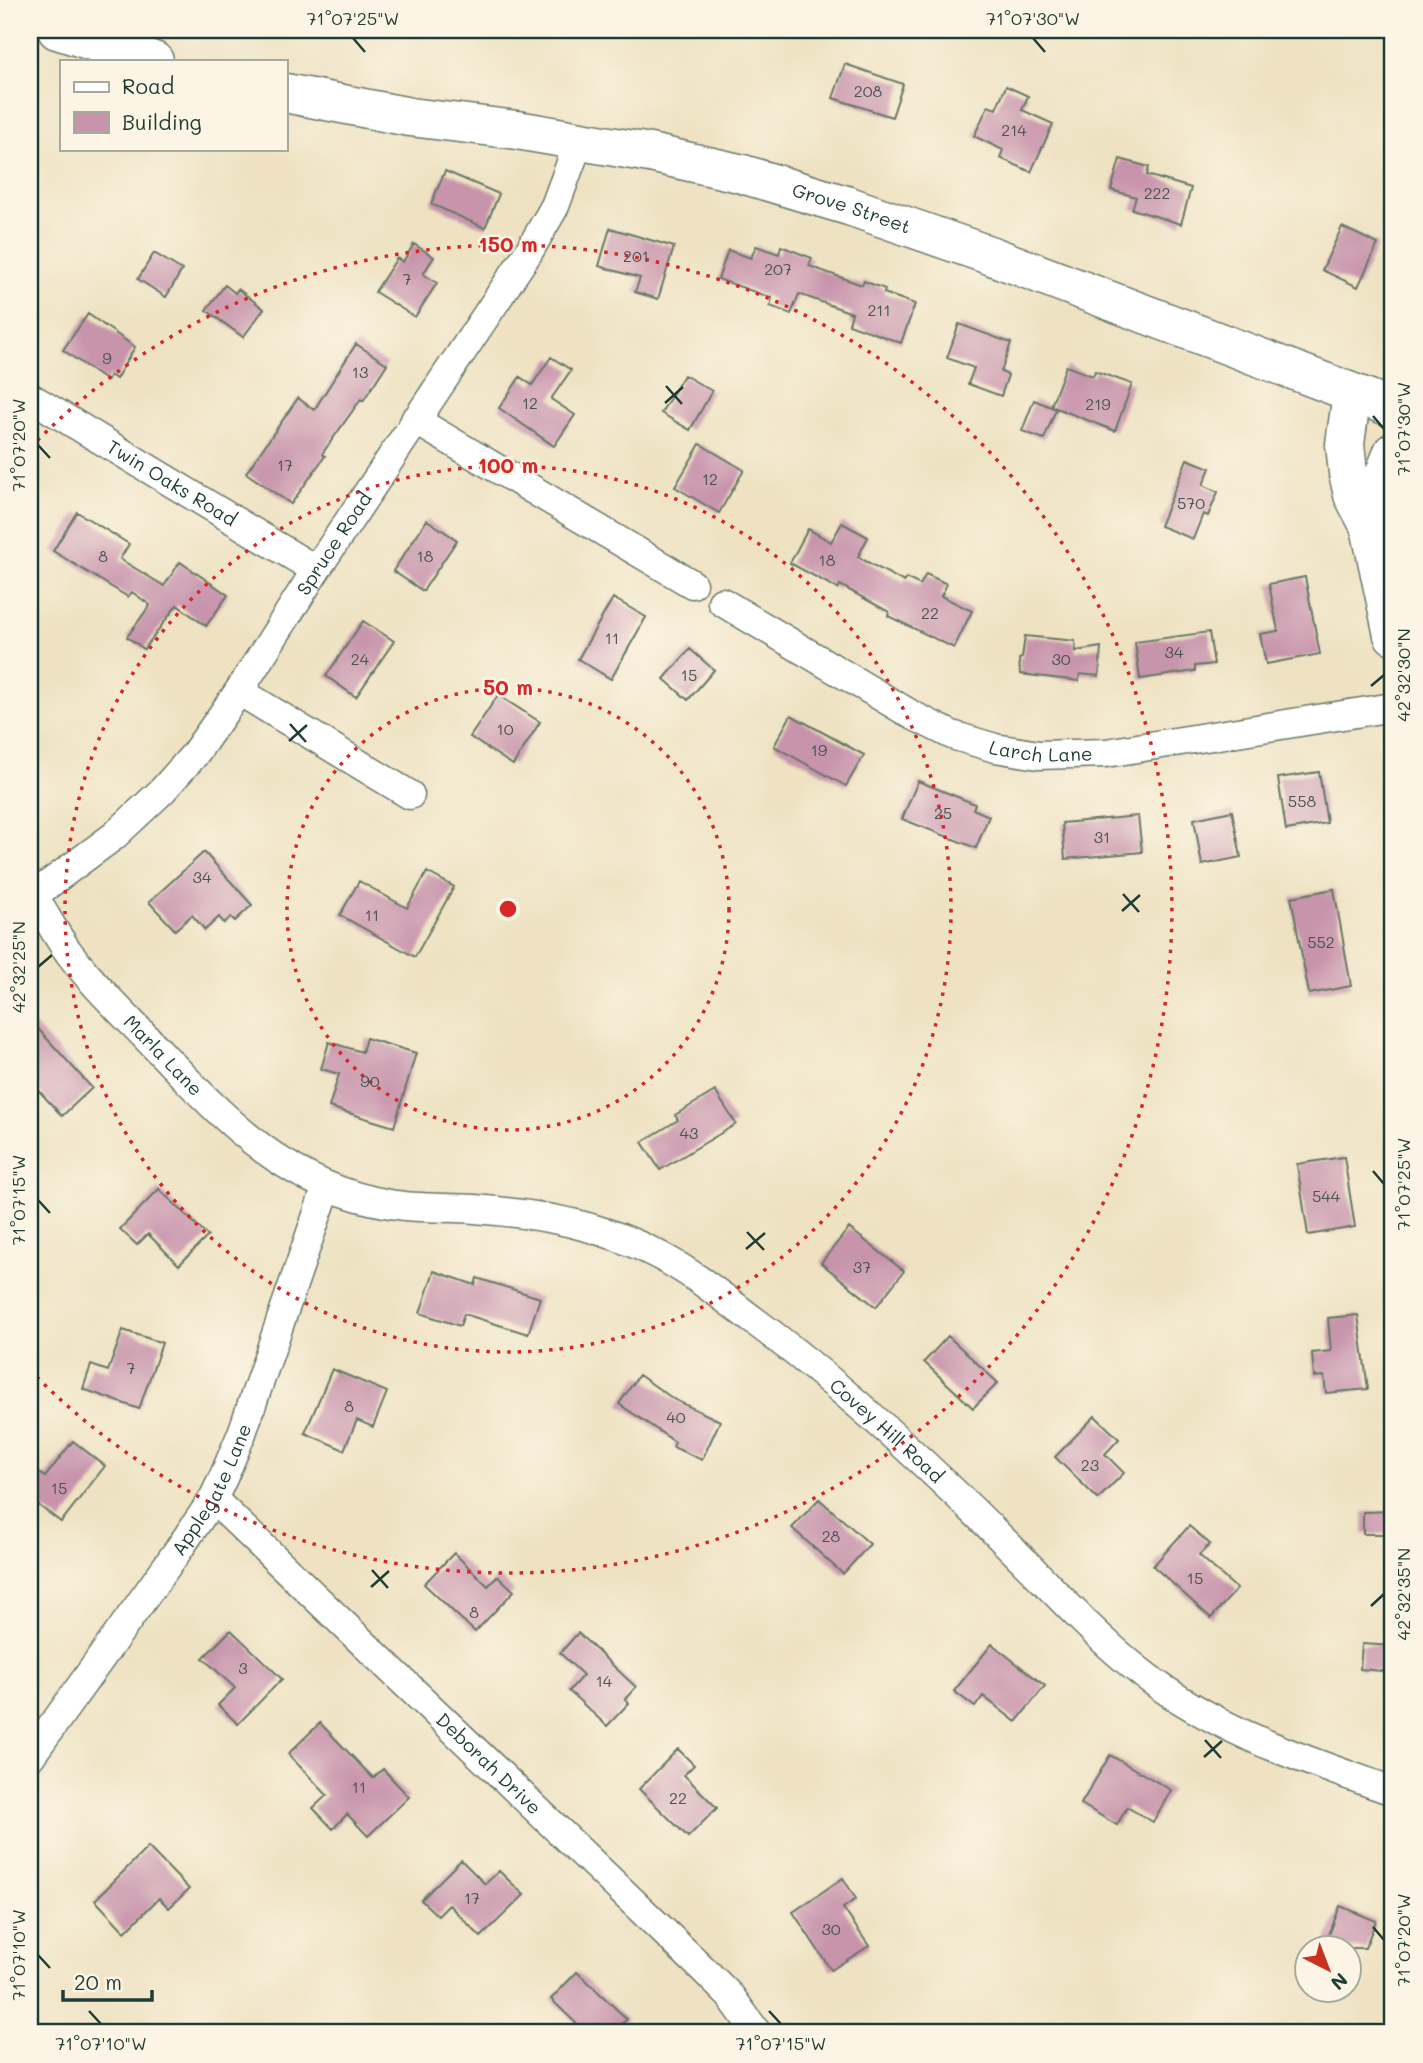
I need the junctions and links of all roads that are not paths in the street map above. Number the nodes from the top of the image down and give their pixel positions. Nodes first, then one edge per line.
1 (57, 30) edge
2 (151, 60) edge
3 (287, 93) edge
4 (579, 141) junction
5 (1352, 393) junction
6 (30, 397) edge
7 (1393, 408) edge
8 (415, 420) junction
9 (1393, 452) edge
10 (1370, 527) junction
11 (316, 570) junction
12 (692, 584) dead end
13 (722, 602) dead end
14 (1393, 635) edge
15 (239, 691) junction
16 (1393, 707) edge
17 (410, 795) dead end
18 (31, 894) edge
19 (327, 1186) junction
20 (212, 1499) junction
21 (30, 1757) edge
22 (1393, 1791) edge
23 (757, 2033) edge

1 - 2 main road
3 - 4 main road, Grove Street
4 - 5 main road, Grove Street
4 - 8 street, Spruce Road
5 - 7 main road, Grove Street
5 - 10 main road
6 - 11 street, Twin Oaks Road
8 - 11 street, Spruce Road
8 - 12 street
9 - 10 main road
10 - 14 main road
11 - 15 street, Spruce Road
13 - 16 street, Larch Lane
15 - 17 street
15 - 18 street, Spruce Road
18 - 19 street, Marla Lane
19 - 20 street, Applegate Lane
19 - 22 street, Covey Hill Road
20 - 21 street, Applegate Lane
20 - 23 street, Deborah Drive

